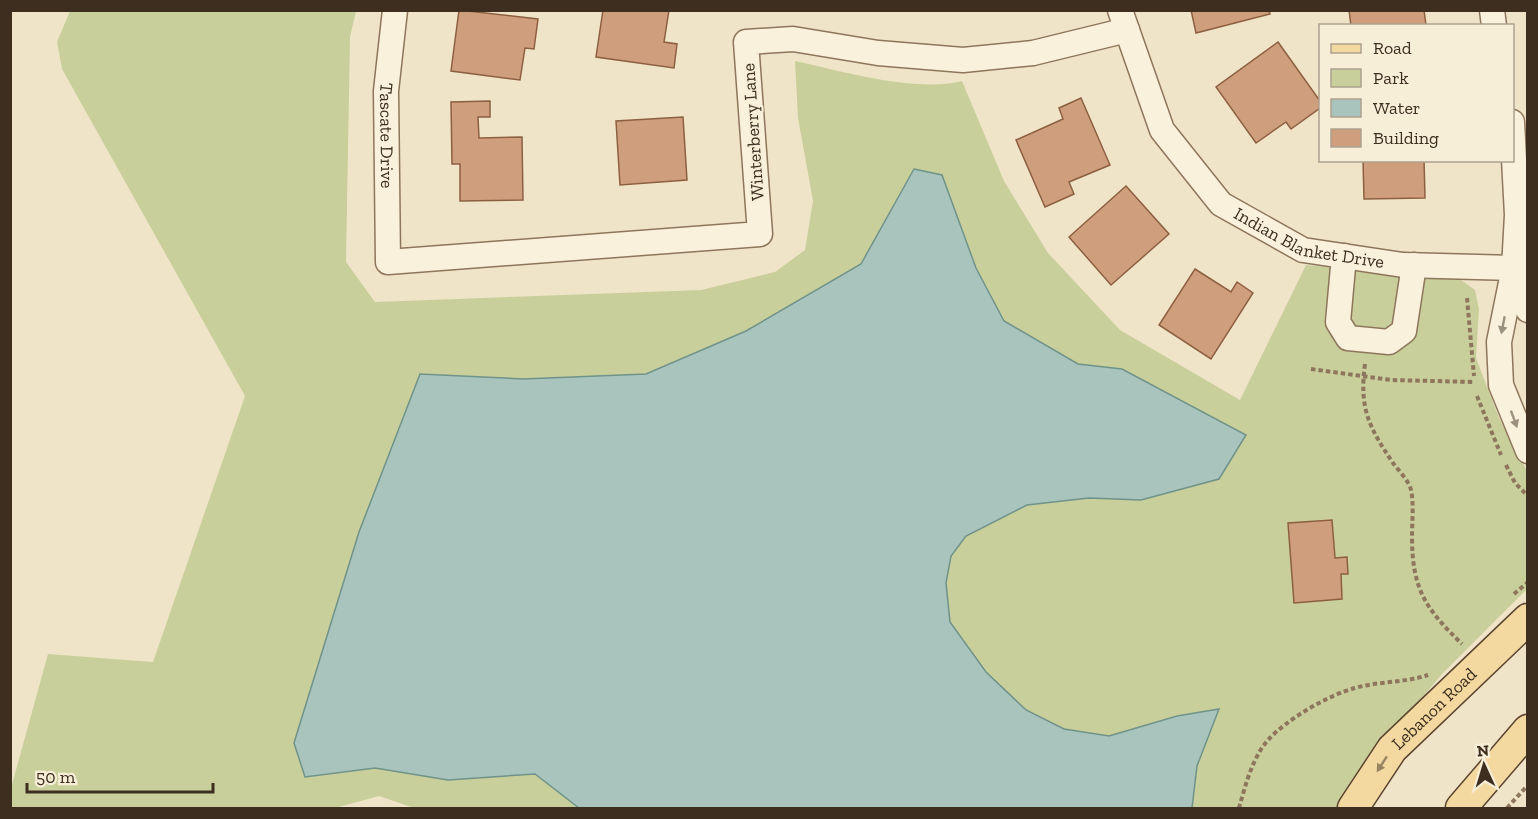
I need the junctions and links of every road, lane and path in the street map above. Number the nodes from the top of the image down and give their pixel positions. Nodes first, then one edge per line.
1 (394, 10) edge
2 (1123, 20) edge
3 (1514, 159) edge
4 (1344, 256) junction
5 (388, 262) joint
6 (1413, 265) junction
7 (1514, 268) junction
8 (1527, 310) edge
9 (1368, 340) junction
10 (1311, 369) dead end
11 (1364, 376) junction
12 (1475, 382) dead end
13 (1527, 452) edge
14 (1527, 582) edge
15 (1519, 608) edge
16 (1470, 637) dead end
17 (1462, 644) junction
18 (1454, 652) dead end
19 (1437, 667) dead end
20 (1527, 730) edge
21 (1527, 785) edge
22 (1239, 808) edge
23 (1353, 808) edge
24 (1461, 808) edge
25 (1507, 808) edge

1 - 5 street, Tascate Drive
2 - 4 street, Indian Blanket Drive
2 - 5 street, Winterberry Lane
3 - 7 street
4 - 6 street, Indian Blanket Drive
4 - 9 street
6 - 7 street, Indian Blanket Drive
6 - 9 street
7 - 8 street
7 -> 13 street
9 - 11 path
10 - 11 path
11 - 12 path
11 - 17 path
14 - 15 path
15 -> 23 main road, Lebanon Road
16 - 17 path
17 - 18 path
19 - 22 path
20 - 24 main road
21 - 25 path

